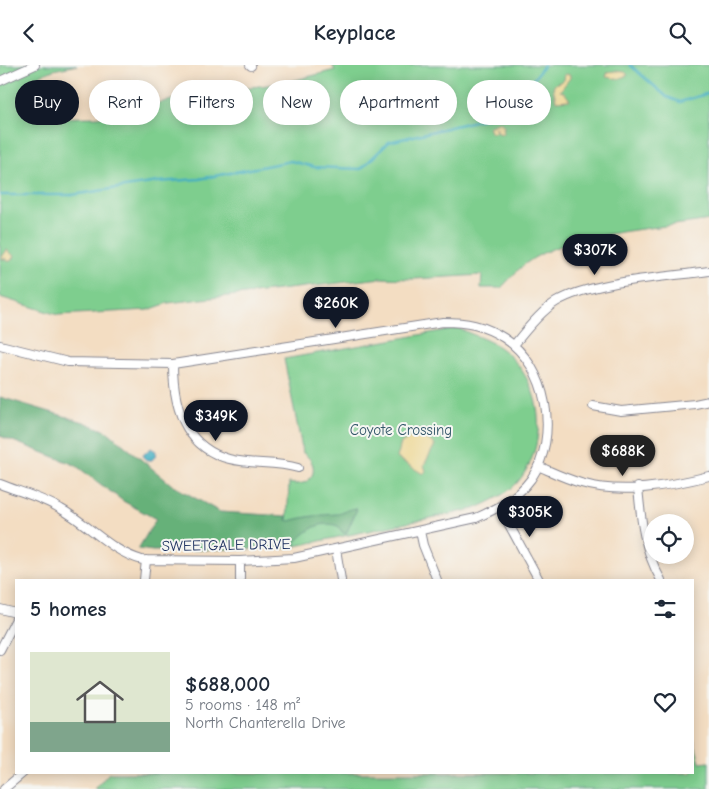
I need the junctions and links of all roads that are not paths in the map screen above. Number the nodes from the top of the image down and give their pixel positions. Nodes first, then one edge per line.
1 (35, 65) edge
2 (0, 81) edge
3 (709, 271) edge
4 (0, 345) edge
5 (514, 345) junction
6 (173, 365) junction
7 (709, 401) edge
8 (593, 406) dead end
9 (538, 466) junction
10 (298, 468) dead end
11 (709, 476) edge
12 (0, 485) edge
13 (638, 487) junction
14 (500, 508) junction
15 (420, 531) junction
16 (336, 549) junction
17 (146, 560) junction
18 (240, 561) junction
19 (144, 579) edge
20 (240, 579) edge
21 (341, 579) edge
22 (437, 579) edge
23 (538, 579) edge
24 (660, 579) edge
25 (0, 609) edge
26 (15, 613) edge
27 (15, 621) edge
28 (0, 650) edge
29 (22, 774) edge
30 (4, 789) edge

1 - 2 street
3 - 5 street
4 - 6 street
5 - 6 street
5 - 9 street
6 - 10 street
7 - 8 street
9 - 13 street
9 - 14 street, SWEETGALE DRIVE
11 - 13 street
12 - 17 street, SWEETGALE DRIVE
13 - 24 street
14 - 15 street, SWEETGALE DRIVE
14 - 23 street
15 - 16 street, SWEETGALE DRIVE
15 - 22 street
16 - 18 street, SWEETGALE DRIVE
16 - 21 street
17 - 18 street, SWEETGALE DRIVE
17 - 19 street
18 - 20 street
25 - 26 street
27 - 28 street
29 - 30 street

